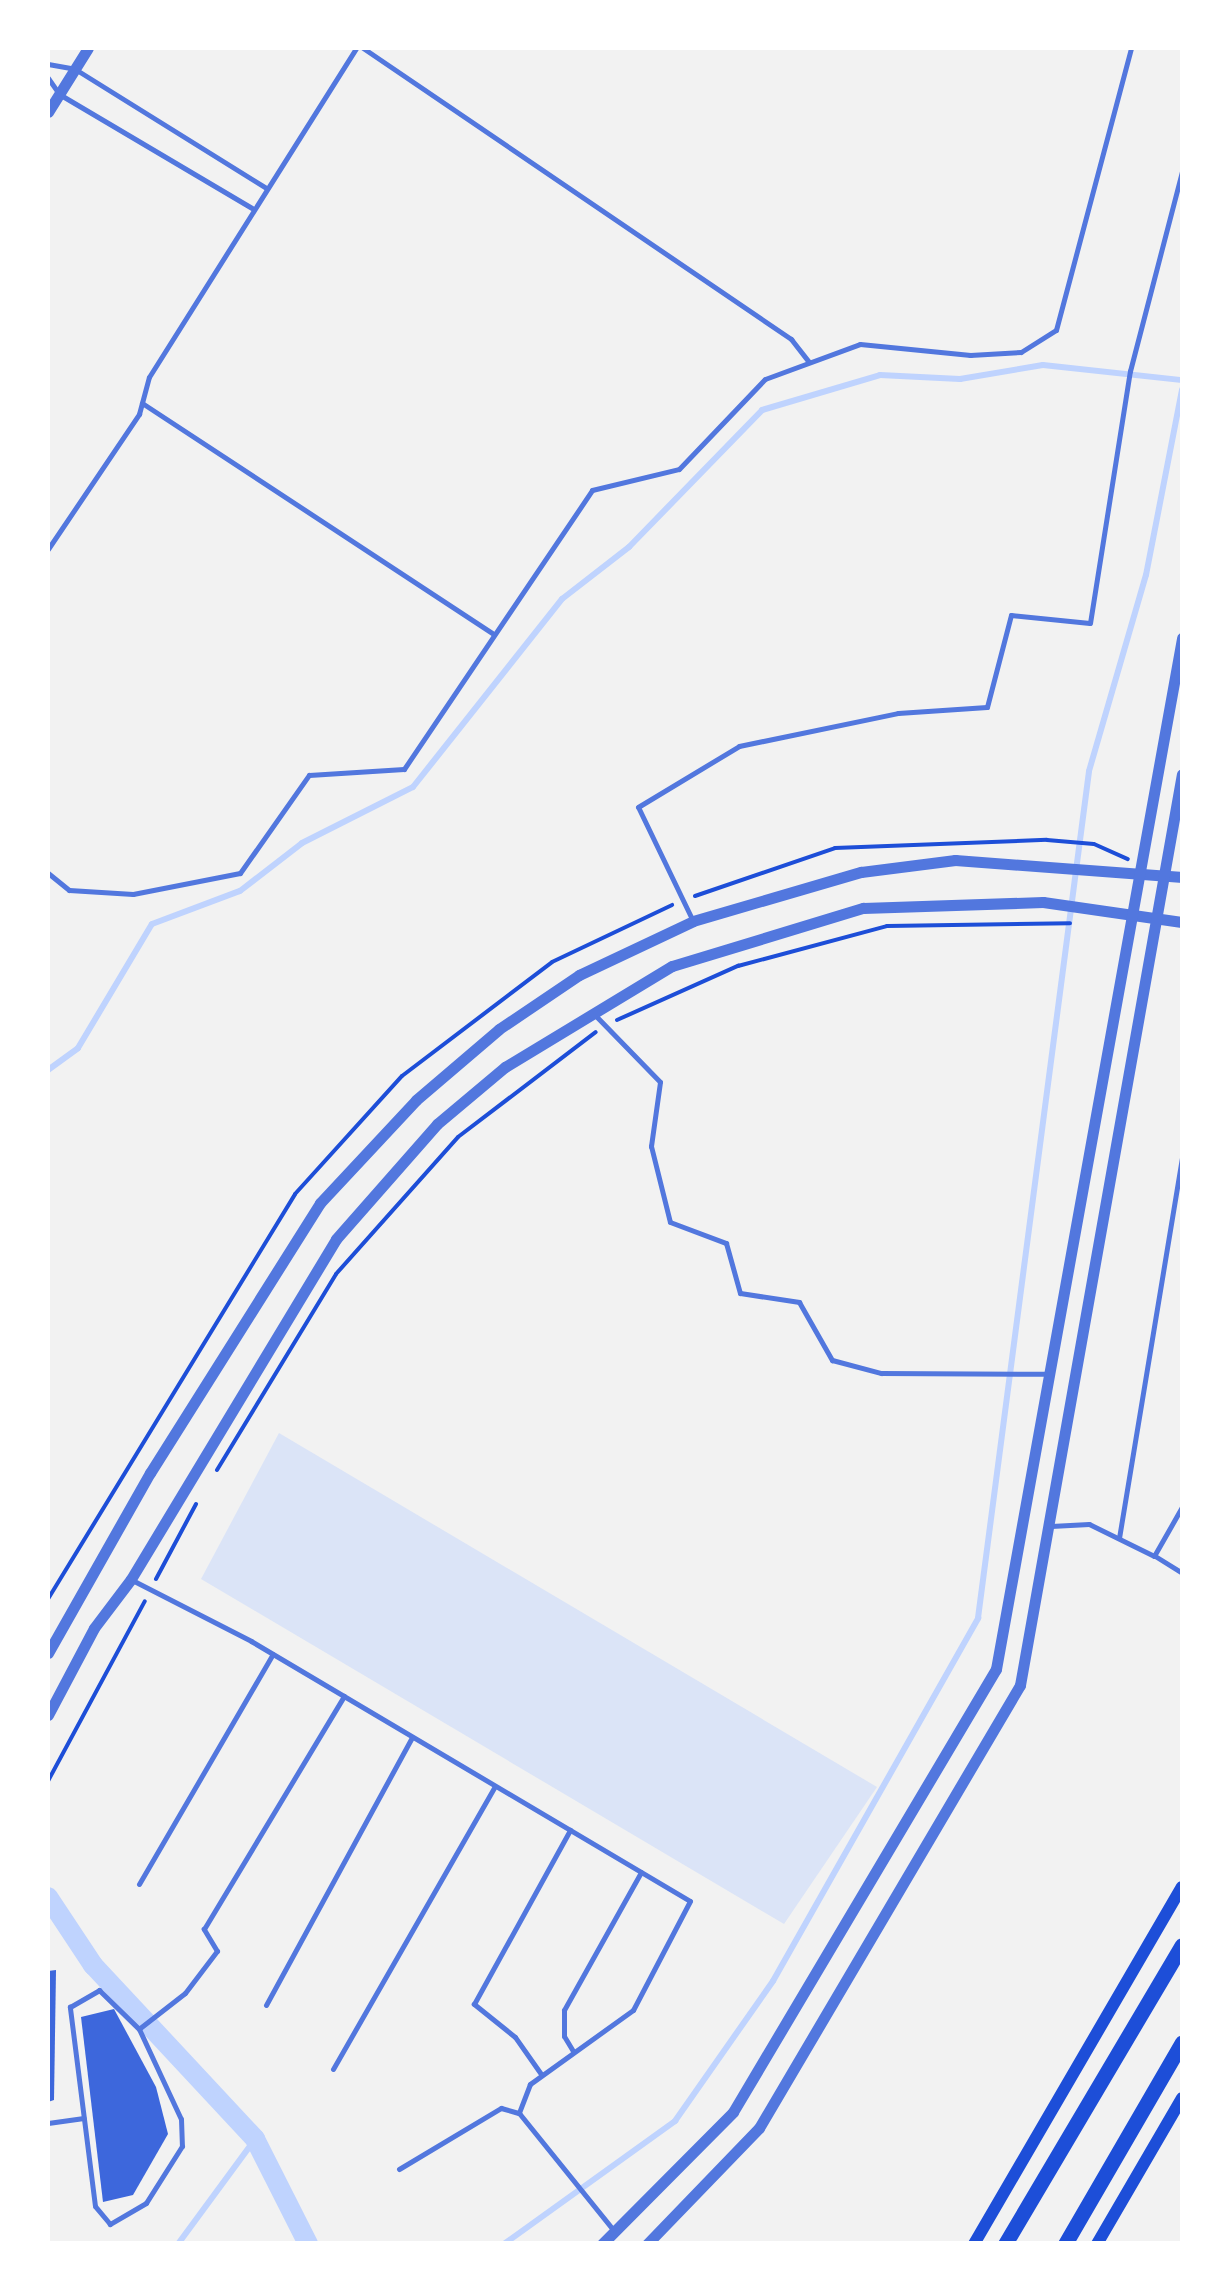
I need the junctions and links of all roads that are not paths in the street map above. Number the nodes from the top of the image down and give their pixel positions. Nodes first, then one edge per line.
1 (88, 48) edge
2 (359, 48) edge
3 (1131, 48) edge
4 (48, 64) edge
5 (74, 69) junction
6 (48, 78) edge
7 (59, 94) junction
8 (48, 112) edge
9 (1182, 171) edge
10 (266, 188) junction
11 (252, 208) junction
12 (810, 363) junction
13 (142, 403) junction
14 (48, 549) edge
15 (492, 633) junction
16 (1182, 638) edge
17 (1182, 774) edge
18 (1142, 872) junction
19 (48, 873) edge
20 (1162, 874) junction
21 (1182, 877) edge
22 (1136, 914) junction
23 (1155, 917) junction
24 (693, 921) junction
25 (1182, 922) edge
26 (592, 1012) junction
27 (1182, 1158) edge
28 (1050, 1374) junction
29 (1182, 1507) edge
30 (1051, 1526) junction
31 (1119, 1538) junction
32 (1154, 1556) junction
33 (1182, 1573) edge
34 (131, 1579) junction
35 (48, 1653) edge
36 (273, 1654) junction
37 (344, 1696) junction
38 (48, 1715) edge
39 (412, 1737) junction
40 (495, 1786) junction
41 (570, 1830) junction
42 (642, 1872) junction
43 (139, 1884) dead end
44 (1182, 1887) edge
45 (1182, 1946) edge
46 (266, 2005) dead end
47 (140, 2028) junction
48 (1182, 2042) edge
49 (573, 2051) junction
50 (333, 2069) dead end
51 (542, 2075) junction
52 (1182, 2098) edge
53 (519, 2113) junction
54 (84, 2118) junction
55 (48, 2123) edge
56 (399, 2168) dead end
57 (617, 2235) junction
58 (602, 2244) edge
59 (646, 2244) edge
60 (974, 2244) edge
61 (1006, 2244) edge
62 (1064, 2244) edge
63 (1097, 2244) edge

1 - 5 street
2 - 10 lane
2 - 12 lane
3 - 12 lane
4 - 5 lane
5 - 7 street
5 - 10 lane
6 - 7 lane
7 - 8 street
7 - 11 lane
9 - 24 lane
10 - 11 lane
11 - 13 lane
12 - 15 lane
13 - 14 lane
13 - 15 lane
15 - 19 lane
16 - 18 street
17 - 20 street
18 - 20 street
18 - 22 street
18 - 24 street
20 - 21 street
20 - 23 street
22 - 23 street
22 - 26 street
22 - 28 street
23 - 25 street
23 - 30 street
24 - 35 street
26 - 28 lane
26 - 34 street
27 - 31 lane
28 - 57 street
29 - 32 lane
30 - 31 lane
30 - 59 street
31 - 32 lane
32 - 33 lane
34 - 36 lane
34 - 38 street
36 - 37 lane
36 - 43 lane
37 - 39 lane
37 - 47 lane
39 - 40 lane
39 - 46 lane
40 - 41 lane
40 - 50 lane
41 - 42 lane
41 - 51 lane
42 - 49 lane
42 - 49 lane
44 - 60 main road
45 - 61 highway
47 - 54 lane
47 - 54 lane
48 - 62 highway
49 - 51 lane
51 - 53 lane
52 - 63 main road
53 - 56 lane
53 - 57 lane
54 - 55 lane
57 - 58 street

